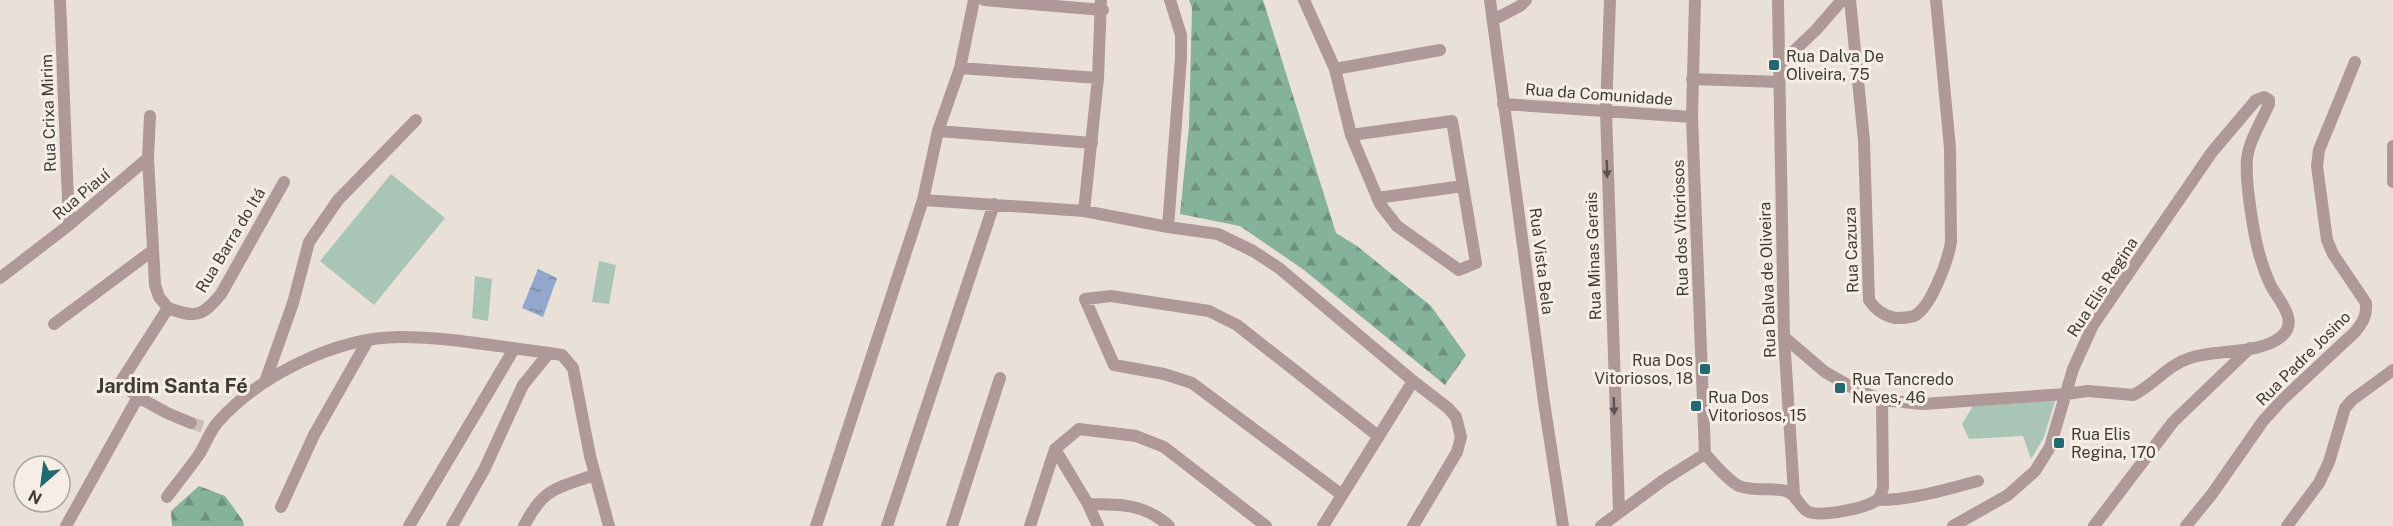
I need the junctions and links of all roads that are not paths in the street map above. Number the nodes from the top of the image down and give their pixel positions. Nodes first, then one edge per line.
1 (60, 0) edge
2 (974, 0) edge
3 (984, 0) edge
4 (1170, 0) edge
5 (1304, 0) edge
6 (1490, 0) edge
7 (1526, 0) edge
8 (1610, 0) edge
9 (1695, 0) edge
10 (1778, 0) edge
11 (1842, 0) edge
12 (1850, 0) edge
13 (1936, 0) edge
14 (1102, 5) edge
15 (1493, 20) junction
16 (1440, 50) dead end
17 (2355, 62) dead end
18 (1779, 65) junction
19 (960, 68) junction
20 (1335, 69) junction
21 (1098, 78) junction
22 (1692, 80) junction
23 (1779, 82) junction
24 (1503, 104) junction
25 (1606, 111) junction
26 (150, 116) dead end
27 (1692, 117) junction
28 (416, 120) dead end
29 (938, 130) junction
30 (1351, 135) junction
31 (1092, 143) junction
32 (2393, 146) edge
33 (148, 158) junction
34 (284, 182) dead end
35 (2393, 182) edge
36 (1463, 186) junction
37 (1377, 198) junction
38 (922, 200) junction
39 (994, 204) junction
40 (1084, 211) junction
41 (69, 225) junction
42 (1168, 227) junction
43 (152, 251) junction
44 (0, 278) edge
45 (168, 308) junction
46 (54, 324) dead end
47 (1784, 337) junction
48 (368, 340) junction
49 (2250, 348) junction
50 (514, 349) junction
51 (549, 353) junction
52 (2393, 370) edge
53 (1000, 378) dead end
54 (1413, 381) junction
55 (265, 382) junction
56 (2066, 394) junction
57 (138, 397) junction
58 (1882, 400) junction
59 (191, 423) tunnel mouth
60 (1378, 436) junction
61 (1055, 449) junction
62 (1705, 454) junction
63 (594, 475) junction
64 (1978, 481) dead end
65 (1794, 494) junction
66 (1342, 495) junction
67 (167, 497) dead end
68 (1877, 500) junction
69 (1088, 504) junction
70 (281, 507) dead end
71 (1619, 511) junction
72 (66, 526) edge
73 (409, 526) edge
74 (452, 526) edge
75 (524, 526) edge
76 (609, 526) edge
77 (816, 526) edge
78 (887, 526) edge
79 (952, 526) edge
80 (1030, 526) edge
81 (1098, 526) edge
82 (1169, 526) edge
83 (1266, 526) edge
84 (1323, 526) edge
85 (1413, 526) edge
86 (1563, 526) edge
87 (1601, 526) edge
88 (1953, 526) edge
89 (2094, 526) edge
90 (2186, 526) edge
91 (2287, 526) edge

1 - 41 street, Rua Crixa Mirim
2 - 19 street
3 - 14 street
4 - 42 street
5 - 20 street
6 - 15 street, Rua Vista Bela
7 - 15 street
8 - 25 street, Rua Minas Gerais
9 - 22 street, Rua dos Vitoriosos
10 - 18 street, Rua Dalva de Oliveira
11 - 18 street
12 - 13 street, Rua Cazuza
14 - 21 street
15 - 24 street, Rua Vista Bela
16 - 20 street
17 - 90 street, Rua Padre Josino
18 - 23 street, Rua Dalva de Oliveira
19 - 21 street
19 - 29 street
20 - 30 street
21 - 31 street
22 - 23 street
22 - 27 street, Rua dos Vitoriosos
23 - 47 street, Rua Dalva de Oliveira
24 - 25 street, Rua da Comunidade
24 - 86 street, Rua Vista Bela
25 - 27 street, Rua da Comunidade
25 -> 71 street, Rua Minas Gerais
26 - 33 street
27 - 62 street, Rua dos Vitoriosos
28 - 55 street
29 - 31 street
29 - 38 street
30 - 36 street
30 - 37 street
31 - 40 street
32 - 35 street
33 - 41 street, Rua Piauí
33 - 43 street
34 - 45 street, Rua Barra do Itá
36 - 37 street
36 - 37 street
38 - 39 street
38 - 77 street
39 - 40 street
39 - 78 street
40 - 42 street
41 - 44 street, Rua Piauí
42 - 54 street
43 - 45 street
43 - 46 street
45 - 57 street
47 - 58 street
47 - 65 street, Rua Dalva de Oliveira
48 - 50 street
48 - 55 street
48 - 70 street
49 - 56 street
49 - 56 street, Rua Elis Regina
49 - 89 street
50 - 51 street
50 - 73 street
51 - 63 street
51 - 74 street
52 - 91 street
53 - 79 street
54 - 60 street
54 - 85 street
55 - 67 street
56 - 58 street
56 - 88 street, Rua Elis Regina
57 - 59 street
57 - 72 street
58 - 68 street
60 - 66 street
60 - 66 street
61 - 69 street
61 - 80 street
61 - 83 street
62 - 65 street
62 - 71 street
63 - 75 street
63 - 76 street
64 - 68 street
65 - 68 street
66 - 84 street
69 - 81 street
69 - 82 street
71 - 87 street

